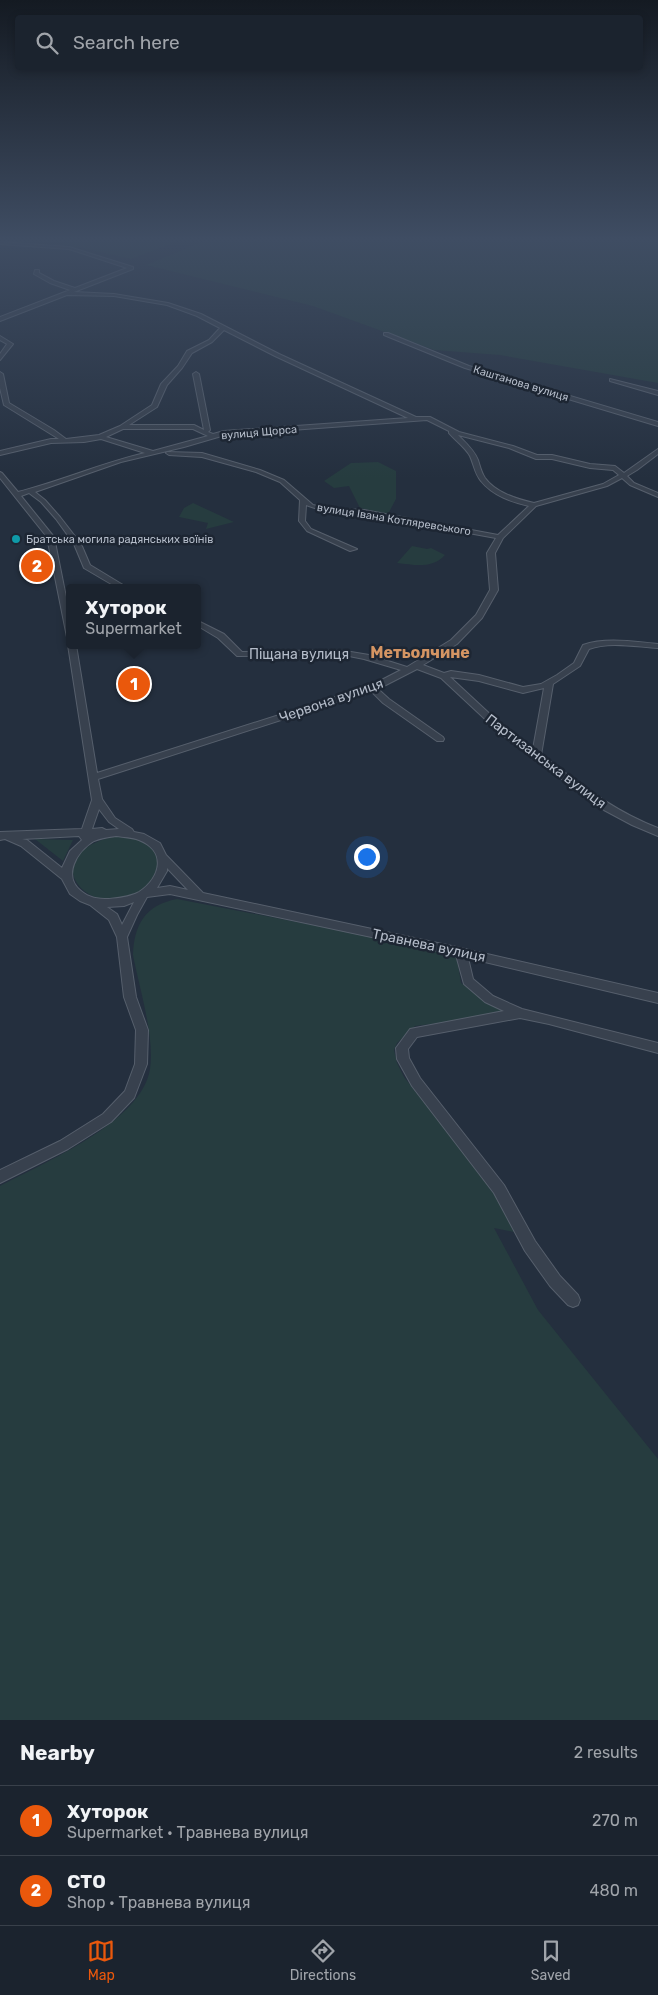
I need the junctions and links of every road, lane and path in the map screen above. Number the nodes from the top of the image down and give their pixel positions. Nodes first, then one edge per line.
1 (202, 317) edge
2 (223, 328) junction
3 (386, 334) dead end
4 (0, 338) edge
5 (0, 358) edge
6 (0, 374) edge
7 (196, 374) dead end
8 (612, 380) dead end
9 (658, 393) edge
10 (417, 419) junction
11 (658, 424) edge
12 (122, 427) junction
13 (194, 427) junction
14 (447, 429) junction
15 (207, 430) junction
16 (224, 433) junction
17 (212, 436) junction
18 (101, 437) junction
19 (64, 440) junction
20 (0, 452) edge
21 (154, 454) junction
22 (656, 454) edge
23 (0, 476) edge
24 (623, 476) junction
25 (30, 491) junction
26 (16, 495) junction
27 (658, 495) edge
28 (303, 500) junction
29 (534, 505) junction
30 (500, 537) junction
31 (353, 549) dead end
32 (117, 584) edge
33 (66, 615) edge
34 (201, 624) edge
35 (658, 646) edge
36 (73, 649) edge
37 (412, 668) junction
38 (444, 676) junction
39 (549, 683) junction
40 (373, 688) junction
41 (440, 739) dead end
42 (536, 755) junction
43 (94, 777) junction
44 (98, 800) junction
45 (86, 832) junction
46 (116, 832) junction
47 (658, 832) edge
48 (134, 833) junction
49 (2, 836) edge
50 (78, 847) junction
51 (164, 858) junction
52 (66, 876) junction
53 (144, 894) junction
54 (199, 895) junction
55 (94, 902) junction
56 (122, 937) junction
57 (461, 952) junction
58 (658, 998) edge
59 (520, 1013) junction
60 (658, 1048) edge
61 (0, 1177) edge
62 (573, 1300) dead end

1 - 2 street
2 - 10 street
2 - 12 street
3 - 11 street, Каштанова вулиця
4 - 5 street
6 - 19 street
7 - 15 street
8 - 9 street
10 - 14 street, вулиця Щорса
10 - 16 street, вулиця Щорса
12 - 13 street
12 - 18 street
13 - 15 street
13 - 17 street
14 - 24 street, вулиця Щорса
14 - 29 street, вулиця Щорса
15 - 16 street
16 - 17 street, вулиця Щорса
17 - 21 street, вулиця Щорса
18 - 19 street, вулиця Івана Котляревського
18 - 21 street, вулиця Івана Котляревського
19 - 20 street, вулиця Івана Котляревського
21 - 25 street, вулиця Щорса
21 - 28 street, вулиця Івана Котляревського
22 - 24 street, Червона вулиця
23 - 26 street
24 - 27 street, вулиця Щорса
24 - 29 street, Червона вулиця
25 - 26 street, вулиця Щорса
25 - 32 street
26 - 33 street
28 - 30 street, вулиця Івана Котляревського
28 - 31 street
29 - 30 street, Червона вулиця
30 - 37 street, Червона вулиця
34 - 37 street, Піщана вулиця
35 - 39 street
36 - 43 street
37 - 38 street, Піщана вулиця
37 - 40 street, Червона вулиця
38 - 39 street
38 - 42 street, Партизанська вулиця
39 - 42 street
40 - 41 street
40 - 43 street, Червона вулиця
42 - 47 street, Партизанська вулиця
43 - 44 street
44 - 45 street
44 - 48 street
45 - 46 street
45 - 49 street
45 - 50 street
46 - 48 street
46 - 50 street
48 - 51 street
49 - 52 street
50 - 52 street
51 - 53 street
51 - 54 street
52 - 55 street
53 - 54 street, Травнева вулиця
53 - 55 street
53 - 56 street
54 - 57 street, Травнева вулиця
55 - 56 street
56 - 61 street
57 - 58 street, Травнева вулиця
57 - 59 street
59 - 60 street
59 - 62 street

